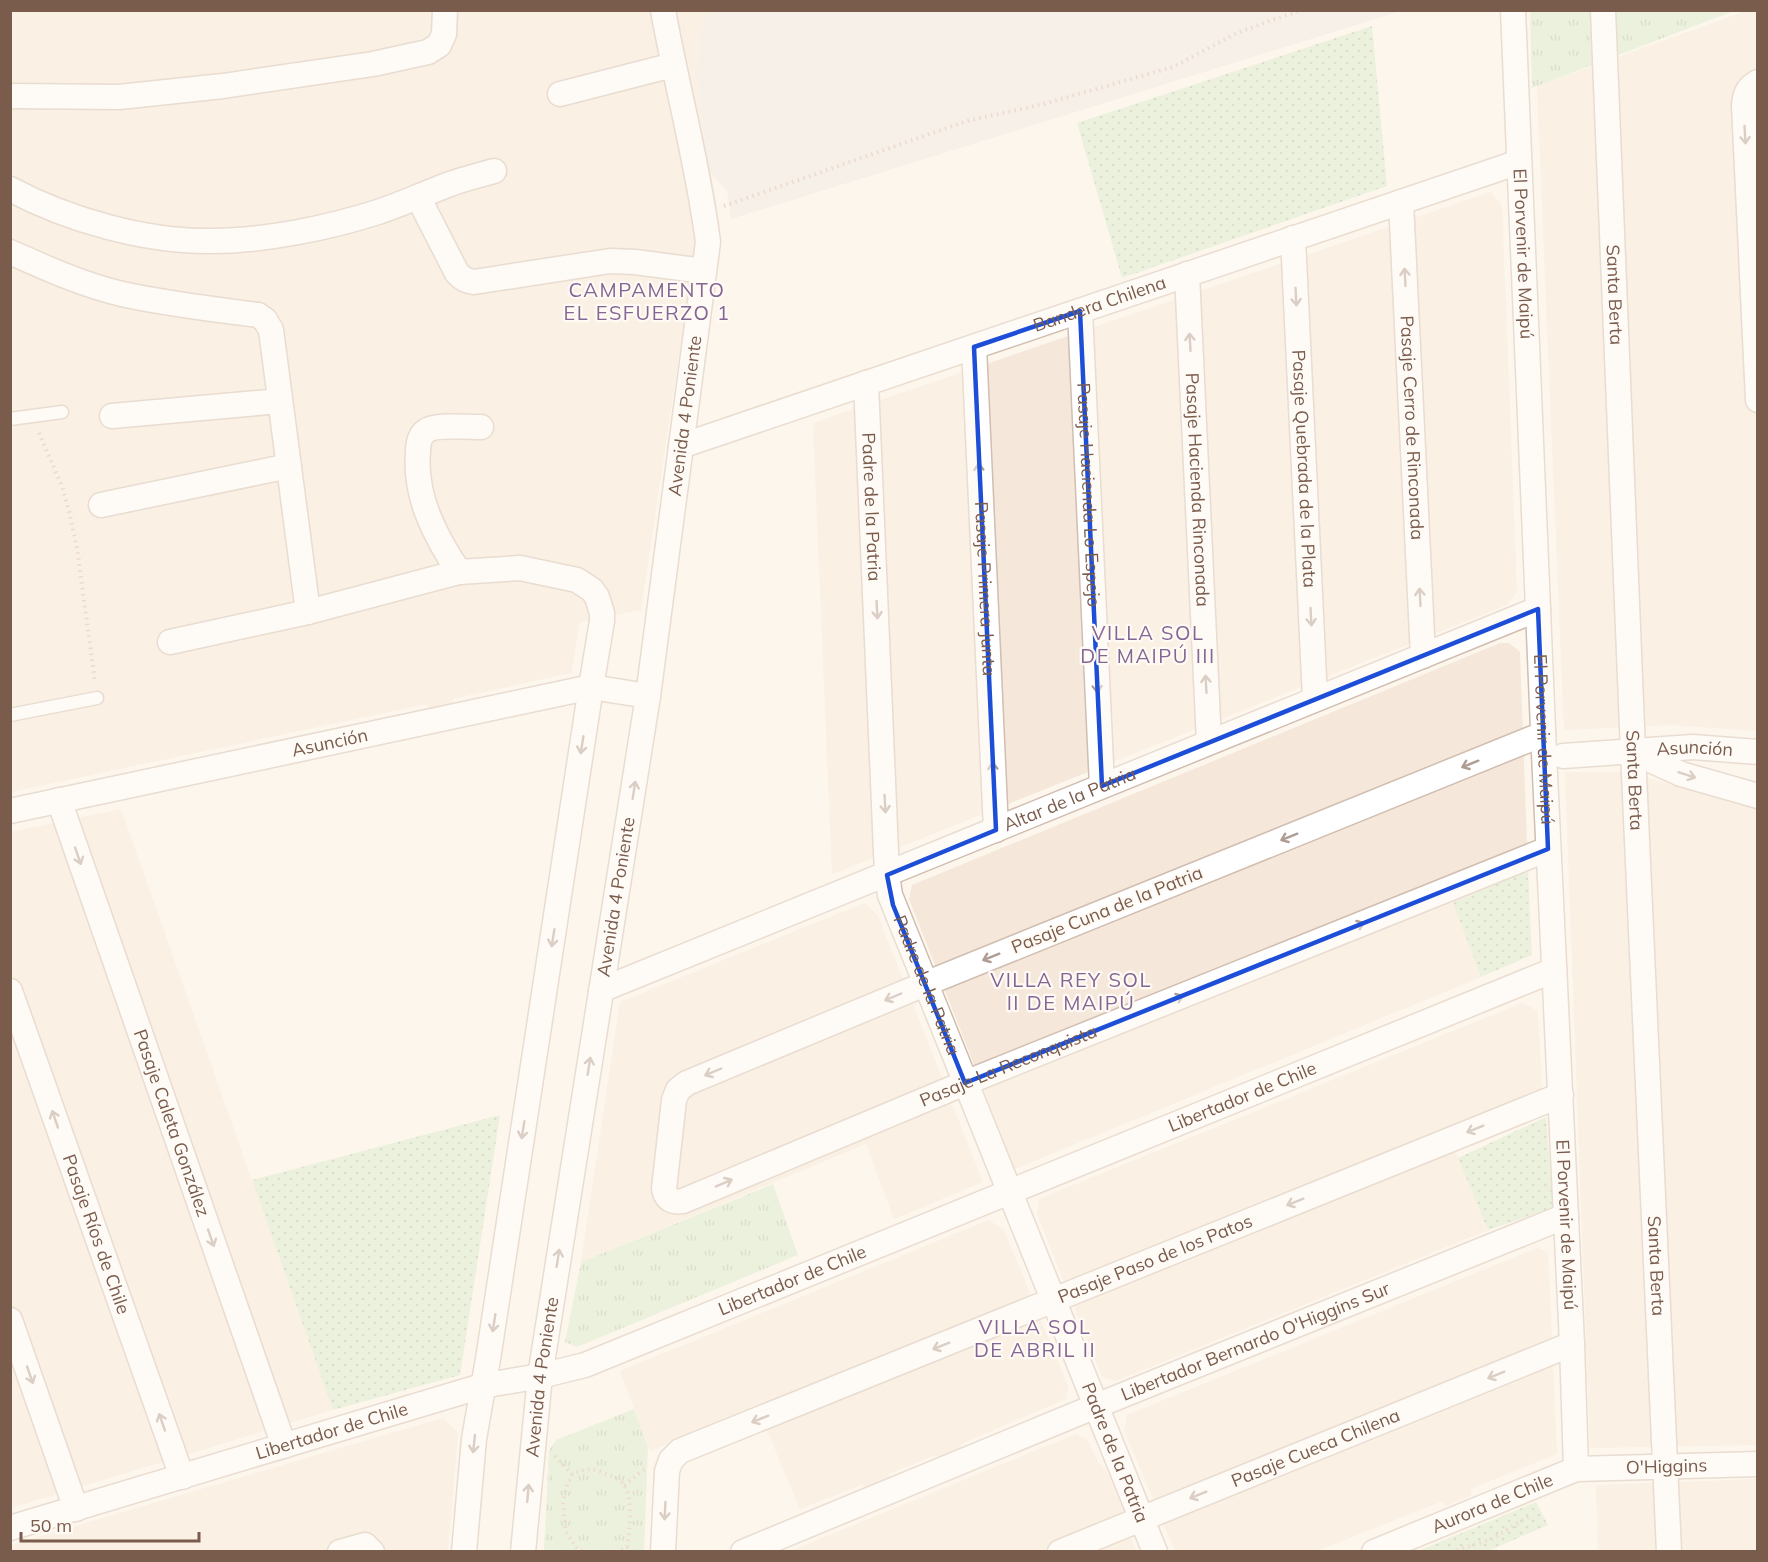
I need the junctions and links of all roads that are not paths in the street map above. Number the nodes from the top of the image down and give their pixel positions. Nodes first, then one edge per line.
1 (445, 10) edge
2 (663, 10) edge
3 (1513, 10) edge
4 (1603, 10) edge
5 (673, 65) junction
6 (1758, 82) edge
7 (560, 94) dead end
8 (10, 96) edge
9 (1519, 162) junction
10 (494, 171) dead end
11 (10, 189) edge
12 (418, 197) junction
13 (1401, 202) junction
14 (1293, 238) junction
15 (10, 252) edge
16 (704, 271) junction
17 (1187, 274) junction
18 (1080, 311) junction
19 (974, 347) junction
20 (866, 383) junction
21 (1758, 400) edge
22 (280, 401) junction
23 (62, 412) dead end
24 (112, 416) dead end
25 (10, 419) edge
26 (481, 427) dead end
27 (681, 446) junction
28 (289, 466) junction
29 (101, 505) dead end
30 (459, 572) junction
31 (1538, 609) junction
32 (308, 612) junction
33 (170, 642) dead end
34 (1423, 656) junction
35 (591, 687) junction
36 (648, 696) junction
37 (97, 698) road end
38 (1315, 699) junction
39 (10, 715) edge
40 (1543, 734) junction
41 (1209, 742) junction
42 (1633, 752) junction
43 (1758, 752) edge
44 (1563, 756) dead end
45 (1102, 786) junction
46 (1758, 796) edge
47 (59, 801) junction
48 (10, 811) edge
49 (996, 830) junction
50 (1548, 849) junction
51 (887, 875) junction
52 (1554, 970) junction
53 (925, 984) junction
54 (601, 990) junction
55 (10, 992) edge
56 (965, 1083) junction
57 (1561, 1095) junction
58 (1009, 1192) junction
59 (670, 1200) joint
60 (1566, 1216) junction
61 (1053, 1300) junction
62 (10, 1320) edge
63 (1572, 1344) junction
64 (540, 1376) junction
65 (483, 1386) junction
66 (1096, 1406) junction
67 (284, 1446) junction
68 (1758, 1464) edge
69 (1665, 1467) junction
70 (1576, 1469) junction
71 (182, 1477) junction
72 (76, 1509) junction
73 (1142, 1518) junction
74 (10, 1528) edge
75 (340, 1551) edge
76 (372, 1551) edge
77 (464, 1551) edge
78 (523, 1551) edge
79 (663, 1551) edge
80 (743, 1551) edge
81 (1060, 1551) edge
82 (1155, 1551) edge
83 (1374, 1551) edge
84 (1669, 1551) edge

1 - 8 street
2 - 5 street, Avenida 4 Poniente
3 - 9 street, El Porvenir de Maipú
4 - 42 street, Santa Berta
5 - 7 street
5 - 16 street, Avenida 4 Poniente
6 -> 21 street
9 - 13 street, Bandera Chilena
9 - 31 street, El Porvenir de Maipú
10 - 12 street
11 - 12 street
12 - 16 street
13 - 14 street, Bandera Chilena
34 -> 13 street, Pasaje Cerro de Rinconada
14 - 17 street, Bandera Chilena
14 -> 38 street, Pasaje Quebrada de la Plata
15 - 22 street
16 - 27 street, Avenida 4 Poniente
17 - 18 street, Bandera Chilena
41 -> 17 street, Pasaje Hacienda Rinconada
18 - 19 street, Bandera Chilena
18 -> 45 street, Pasaje Hacienda Lo Espejo
19 - 20 street, Bandera Chilena
49 -> 19 street, Pasaje Primera Junta
20 - 27 street, Bandera Chilena
20 -> 51 street, Padre de la Patria
22 - 24 street
22 - 28 street
23 - 25 lane
26 - 30 street
27 - 36 street, Avenida 4 Poniente
28 - 29 street
28 - 32 street
30 - 32 street
30 - 35 street
31 - 34 street, Altar de la Patria
31 - 40 street, El Porvenir de Maipú
32 - 33 street
34 - 38 street, Altar de la Patria
35 - 36 street, Asunción
35 - 47 street, Asunción
35 -> 65 street
54 -> 36 street, Avenida 4 Poniente
37 - 39 lane
38 - 41 street, Altar de la Patria
40 - 50 street, El Porvenir de Maipú
40 -> 53 street, Pasaje Cuna de la Patria
41 - 45 street, Altar de la Patria
42 - 43 street, Asunción
42 - 44 street, Asunción
42 -> 46 street, Asunción
42 - 69 street, Santa Berta
45 - 49 street, Altar de la Patria
47 - 48 street, Asunción
47 -> 67 street, Pasaje Caleta González
49 - 51 street, Altar de la Patria
50 - 52 street, El Porvenir de Maipú
56 -> 50 street, Pasaje La Reconquista
51 - 53 street, Padre de la Patria
51 - 54 street, Altar de la Patria
52 - 57 street, El Porvenir de Maipú
52 - 58 street, Libertador de Chile
53 - 56 street, Padre de la Patria
53 -> 59 street, Pasaje Cuna de la Patria
64 -> 54 street, Avenida 4 Poniente
71 -> 55 street, Pasaje Ríos de Chile
56 - 58 street, Padre de la Patria
59 -> 56 street, Pasaje La Reconquista
57 - 60 street, El Porvenir de Maipú
57 -> 61 street, Pasaje Paso de los Patos
58 - 61 street, Padre de la Patria
58 - 64 street, Libertador de Chile
60 - 63 street, El Porvenir de Maipú
60 - 66 street, Libertador Bernardo O'Higgins Sur
61 - 66 street, Padre de la Patria
61 -> 79 street, Pasaje Paso de los Patos
62 -> 72 street
63 - 70 street, El Porvenir de Maipú
63 -> 73 street, Pasaje Cueca Chilena
64 - 65 street, Libertador de Chile
78 -> 64 street, Avenida 4 Poniente
65 - 67 street, Libertador de Chile
65 -> 77 street
66 - 73 street, Padre de la Patria
66 - 80 street, Libertador Bernardo O'Higgins Sur
67 - 71 street, Libertador de Chile
68 - 69 street, O'Higgins
69 - 70 street, O'Higgins
69 - 84 street, Santa Berta
70 - 83 street, Aurora de Chile
71 - 72 street, Libertador de Chile
72 - 74 street, Libertador de Chile
73 - 81 street, Pasaje Cueca Chilena
73 - 82 street, Padre de la Patria
75 - 76 street

